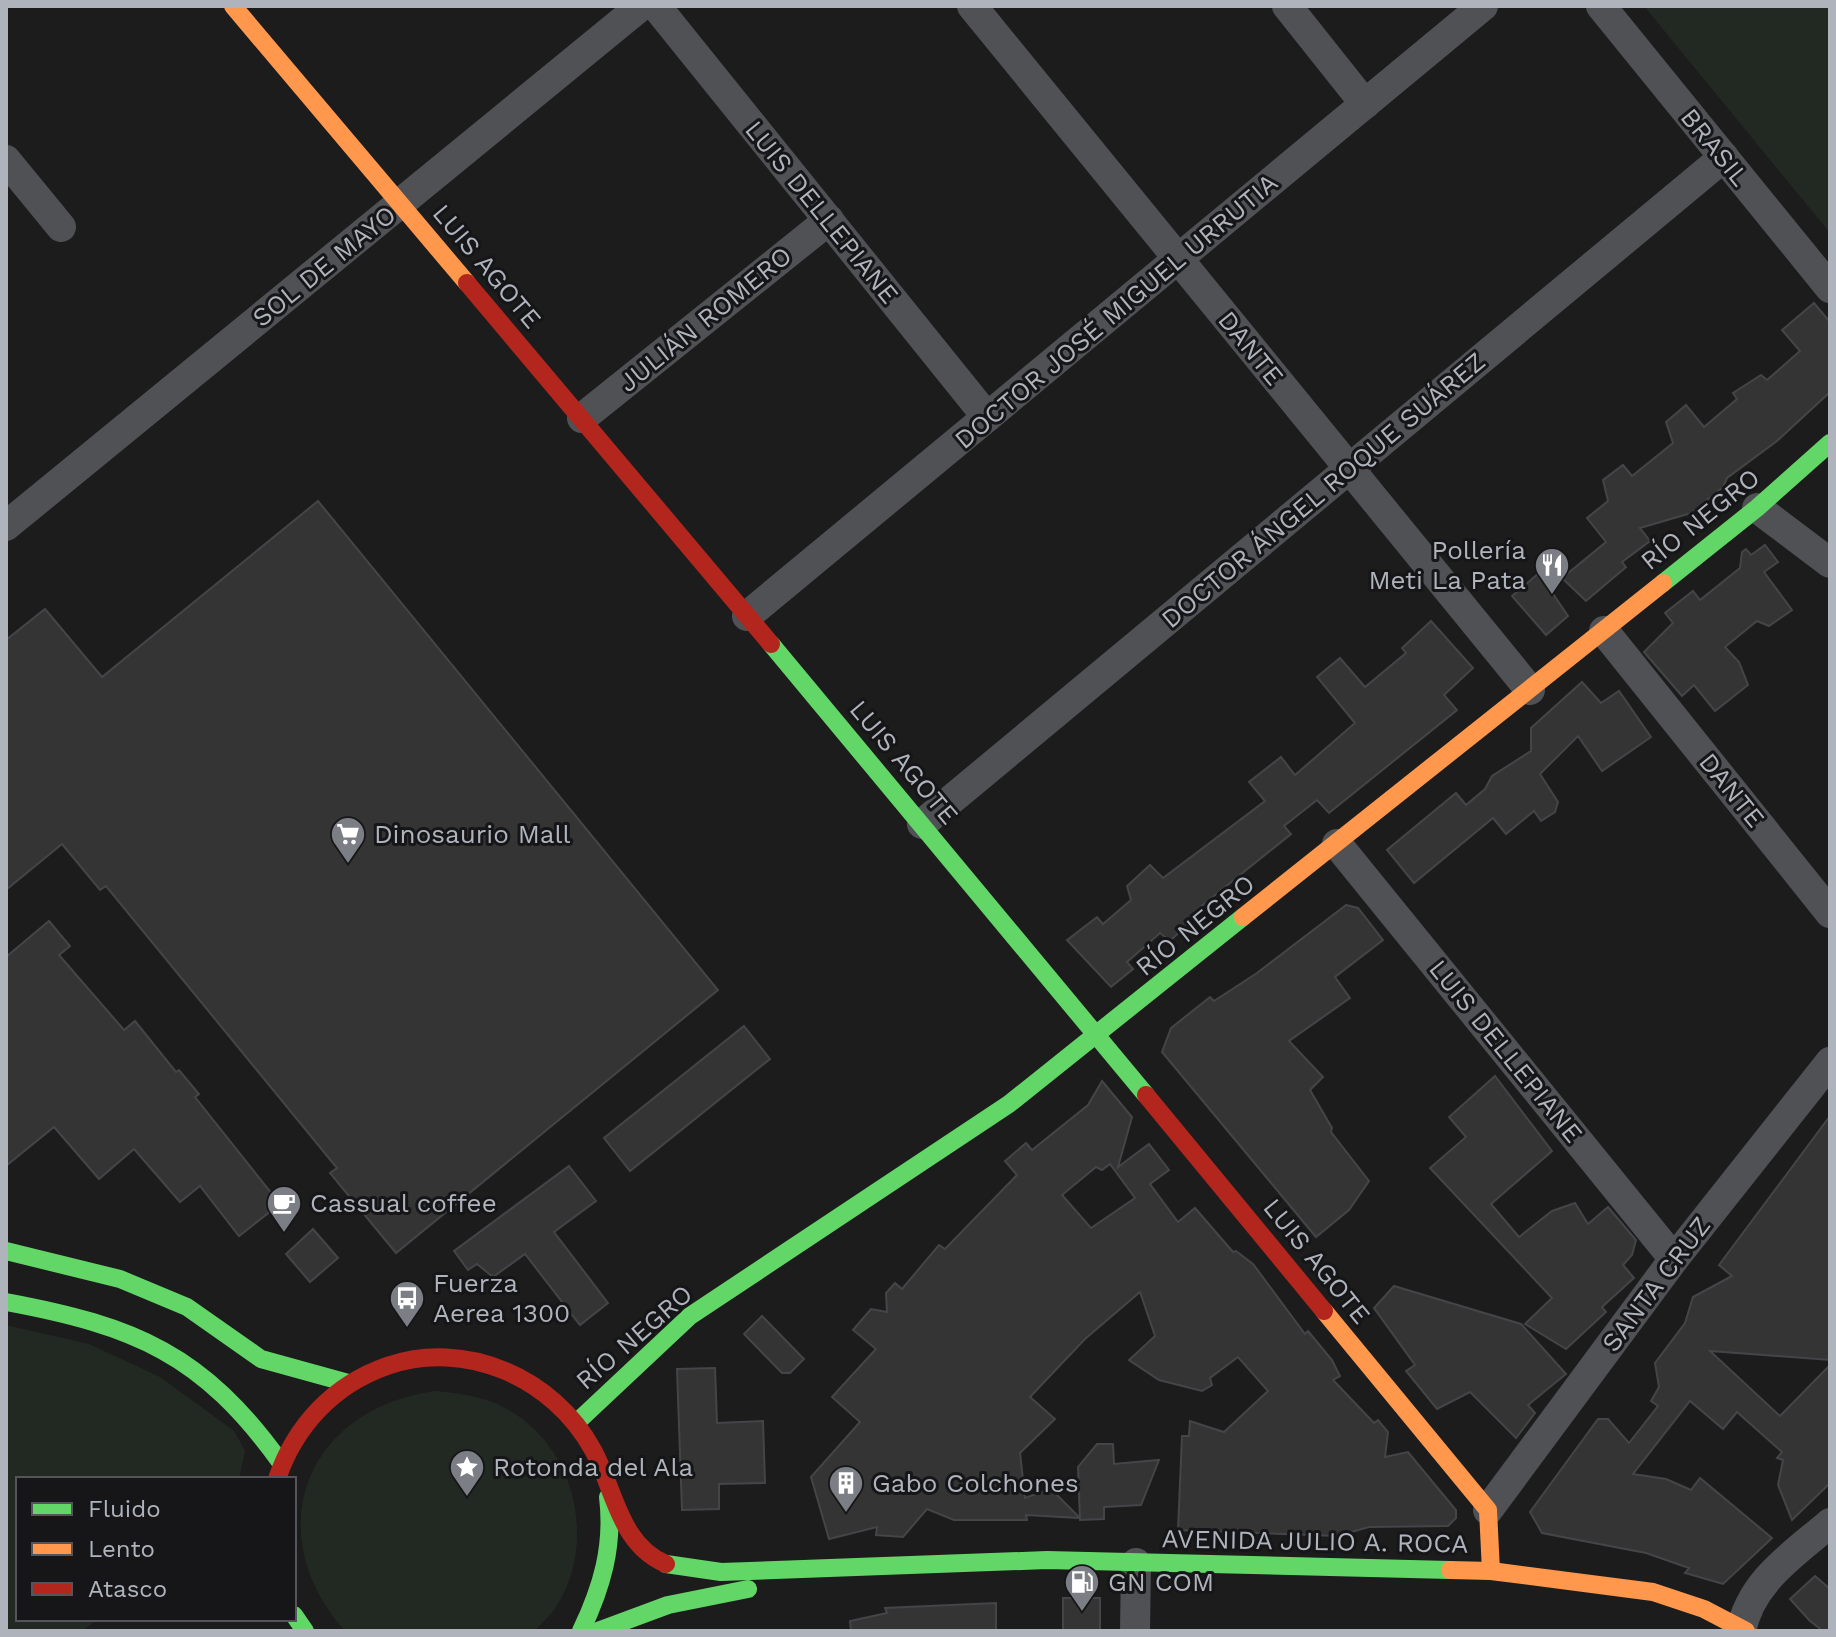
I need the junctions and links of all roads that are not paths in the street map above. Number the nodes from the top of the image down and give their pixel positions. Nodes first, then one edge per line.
1 (233, 6) edge
2 (641, 6) edge
3 (656, 6) edge
4 (972, 6) edge
5 (1287, 6) edge
6 (1483, 6) edge
7 (1601, 6) edge
8 (1365, 104) junction
9 (1724, 157) junction
10 (6, 160) edge
11 (401, 203) junction
12 (829, 220) junction
13 (61, 227) dead end
14 (1179, 260) junction
15 (1830, 288) edge
16 (987, 417) junction
17 (582, 418) junction
18 (1830, 443) edge
19 (1349, 469) junction
20 (1757, 508) junction
21 (6, 526) edge
22 (1830, 563) edge
23 (747, 616) junction
24 (1604, 631) junction
25 (1530, 690) junction
26 (922, 824) junction
27 (1337, 844) junction
28 (1830, 913) edge
29 (1098, 1036) junction
30 (1830, 1062) edge
31 (6, 1251) edge
32 (1674, 1259) junction
33 (6, 1302) edge
34 (348, 1383) junction
35 (576, 1423) junction
36 (279, 1471) edge
37 (605, 1479) junction
38 (1488, 1510) junction
39 (1830, 1523) edge
40 (1136, 1563) junction
41 (873, 1568) junction
42 (1491, 1571) junction
43 (1743, 1630) edge
44 (581, 1631) edge
45 (598, 1631) edge
46 (1135, 1631) edge

1 - 11 main road, LUIS AGOTE
2 - 11 street, SOL DE MAYO
3 - 12 street, LUIS DELLEPIANE
4 - 14 street, DANTE
5 - 8 street
6 - 8 street, DOCTOR JOSÉ MIGUEL URRUTIA
7 - 9 street, BRASIL
8 - 14 street, DOCTOR JOSÉ MIGUEL URRUTIA
9 - 15 street, BRASIL
9 - 19 street, DOCTOR ÁNGEL ROQUE SUÁREZ
10 - 13 street
11 - 17 main road, LUIS AGOTE
11 - 21 street, SOL DE MAYO
12 - 16 street, LUIS DELLEPIANE
12 - 17 street, JULIÁN ROMERO
14 - 16 street, DOCTOR JOSÉ MIGUEL URRUTIA
14 - 19 street, DANTE
16 - 23 street, DOCTOR JOSÉ MIGUEL URRUTIA
17 - 23 main road, LUIS AGOTE
18 - 20 main road, RÍO NEGRO
19 - 25 street, DANTE
19 - 26 street, DOCTOR ÁNGEL ROQUE SUÁREZ
20 - 22 street
20 - 24 main road, RÍO NEGRO
23 - 26 main road, LUIS AGOTE
24 - 25 main road, RÍO NEGRO
24 - 28 street, DANTE
25 - 27 main road, RÍO NEGRO
26 - 29 main road, LUIS AGOTE
27 - 29 main road, RÍO NEGRO
27 - 32 street, LUIS DELLEPIANE
29 - 35 main road, RÍO NEGRO
29 - 38 main road, LUIS AGOTE
30 - 32 street, SANTA CRUZ
31 - 34 main road
32 - 38 street, SANTA CRUZ
33 - 36 main road
34 - 35 main road, AVENIDA JULIO A. ROCA
34 - 36 main road, AVENIDA JULIO A. ROCA
35 - 37 main road, AVENIDA JULIO A. ROCA
37 - 41 main road, AVENIDA JULIO A. ROCA
37 - 44 main road, AVENIDA JULIO A. ROCA
38 - 42 main road
39 - 43 street
40 - 41 main road, AVENIDA JULIO A. ROCA
40 - 42 main road, AVENIDA JULIO A. ROCA
40 - 46 street
41 - 45 main road, AVENIDA JULIO A. ROCA
42 - 43 main road, AVENIDA JULIO A. ROCA

